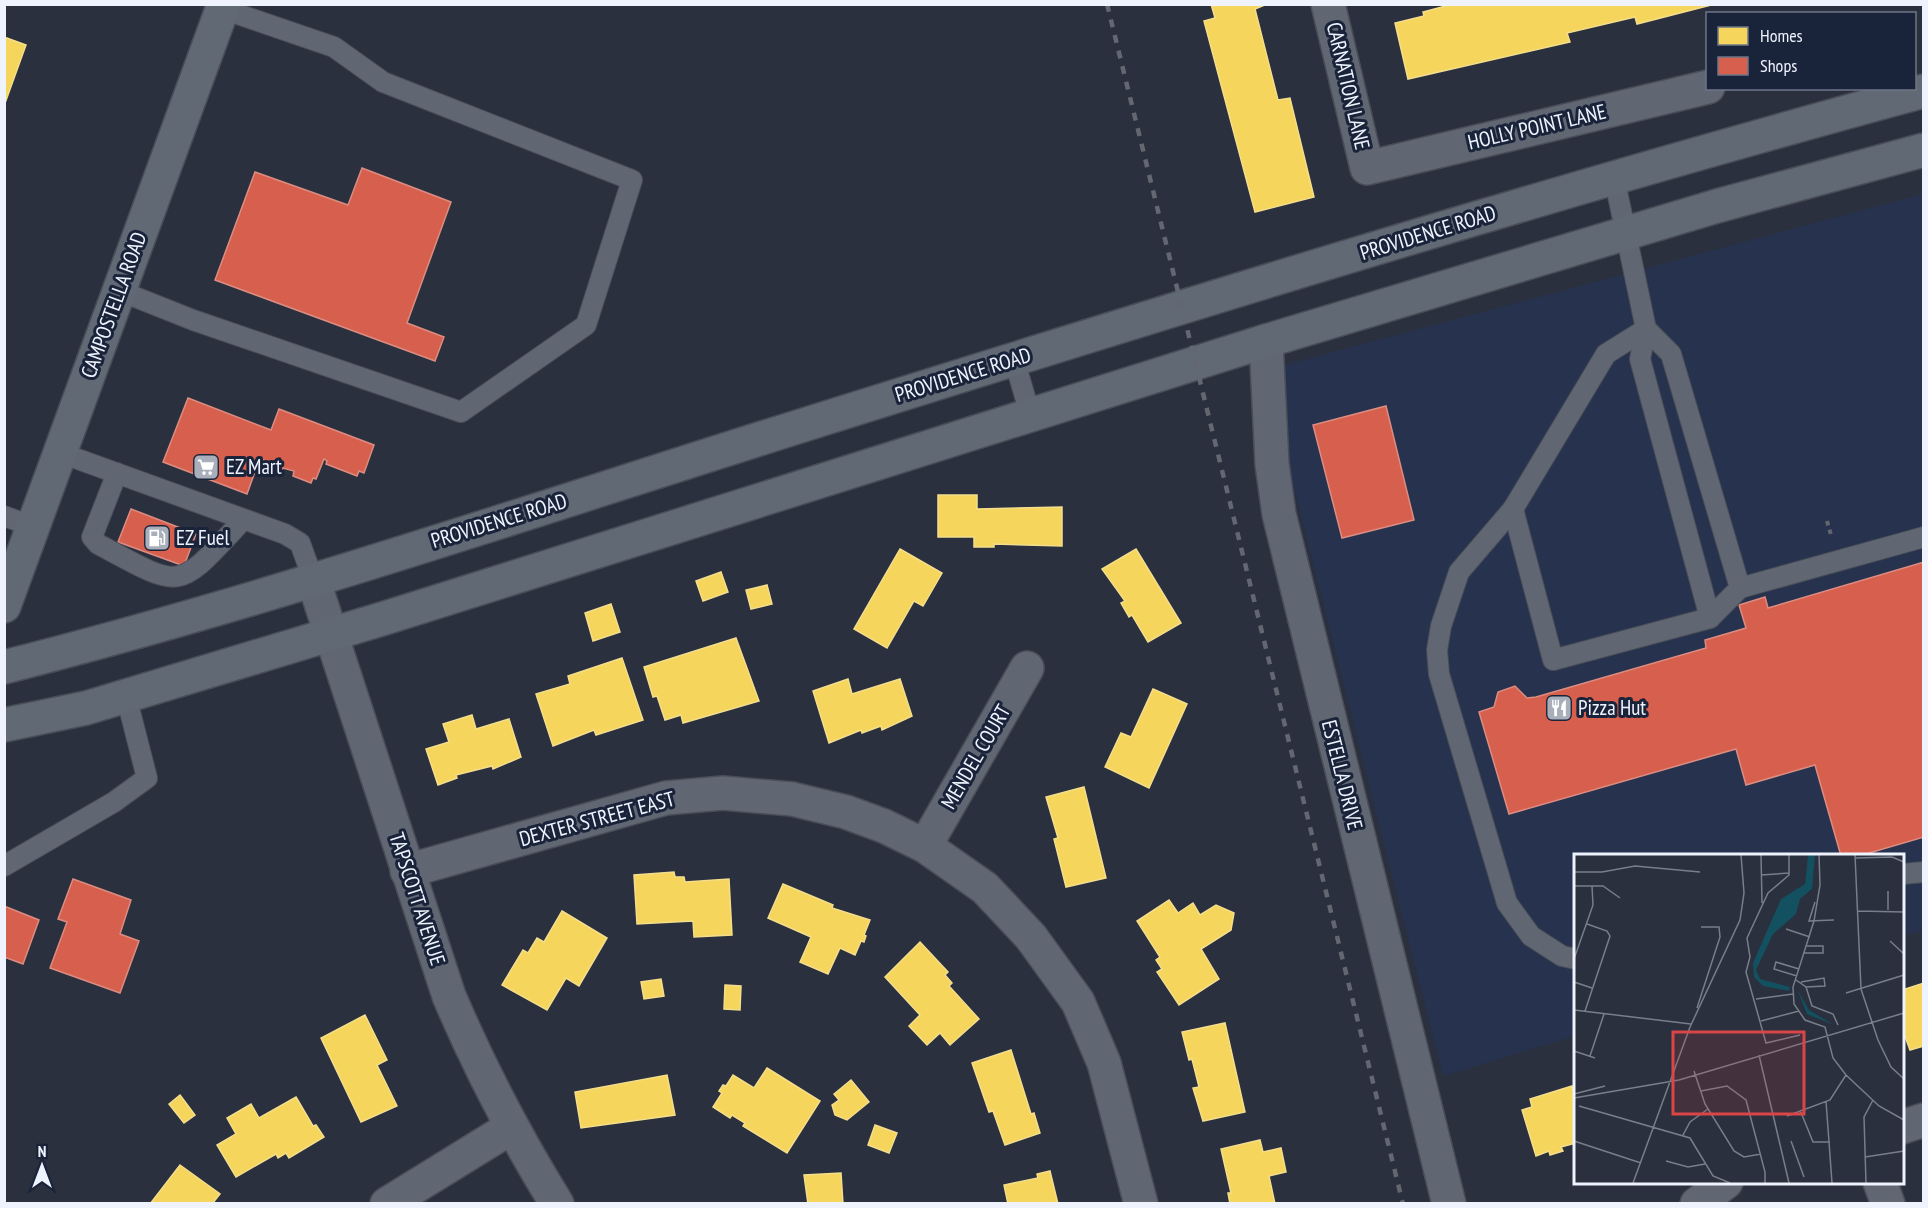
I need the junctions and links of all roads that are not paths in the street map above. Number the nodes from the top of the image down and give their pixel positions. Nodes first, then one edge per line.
1 (1328, 4) edge
2 (224, 7) edge
3 (1706, 87) edge
4 (1923, 91) edge
5 (1923, 150) edge
6 (1367, 168) joint
7 (1614, 177) junction
8 (1626, 233) junction
9 (120, 291) junction
10 (1646, 329) junction
11 (1266, 341) junction
12 (1014, 359) junction
13 (1030, 414) junction
14 (60, 453) junction
15 (117, 474) junction
16 (1513, 509) junction
17 (243, 520) junction
18 (19, 521) edge
19 (1923, 537) edge
20 (313, 579) junction
21 (1740, 588) junction
22 (4, 606) edge
23 (1710, 618) junction
24 (331, 634) junction
25 (4, 667) edge
26 (1027, 668) dead end
27 (126, 696) junction
28 (4, 725) edge
29 (925, 846) junction
30 (4, 866) edge
31 (407, 871) junction
32 (1923, 872) edge
33 (1904, 874) edge
34 (1574, 959) edge
35 (1923, 1120) edge
36 (1904, 1126) edge
37 (510, 1128) junction
38 (1723, 1184) edge
39 (1881, 1184) edge
40 (387, 1203) edge
41 (557, 1203) edge
42 (1141, 1203) edge
43 (1449, 1203) edge
44 (1697, 1203) edge
45 (1888, 1203) edge

1 - 6 street, CARNATION LANE
2 - 9 main road, CAMPOSTELLA ROAD
2 - 9 lane
3 - 6 street, HOLLY POINT LANE
4 - 7 main road, PROVIDENCE ROAD
5 - 8 main road
7 - 8 lane
7 - 12 main road, PROVIDENCE ROAD
8 - 10 lane
8 - 11 main road
9 - 14 main road, CAMPOSTELLA ROAD
10 - 16 lane
10 - 21 lane
10 - 23 lane
11 - 13 main road
11 - 43 street, ESTELLA DRIVE
12 - 13 lane
12 - 20 main road, PROVIDENCE ROAD
13 - 24 main road
14 - 15 lane
14 - 18 main road, CAMPOSTELLA ROAD
15 - 17 lane
15 - 17 lane
16 - 23 lane
16 - 34 lane
17 - 20 lane
18 - 22 main road, CAMPOSTELLA ROAD
19 - 21 lane
20 - 24 street, TAPSCOTT AVENUE
20 - 25 main road, PROVIDENCE ROAD
21 - 23 lane
24 - 27 main road
24 - 31 street, TAPSCOTT AVENUE
26 - 29 street, MENDEL COURT
27 - 28 main road
27 - 30 lane
29 - 31 street, DEXTER STREET EAST
29 - 42 street, DEXTER STREET EAST
31 - 37 street, TAPSCOTT AVENUE
32 - 33 lane
35 - 36 street
37 - 40 street
37 - 41 street, TAPSCOTT AVENUE
38 - 44 street
39 - 45 street

